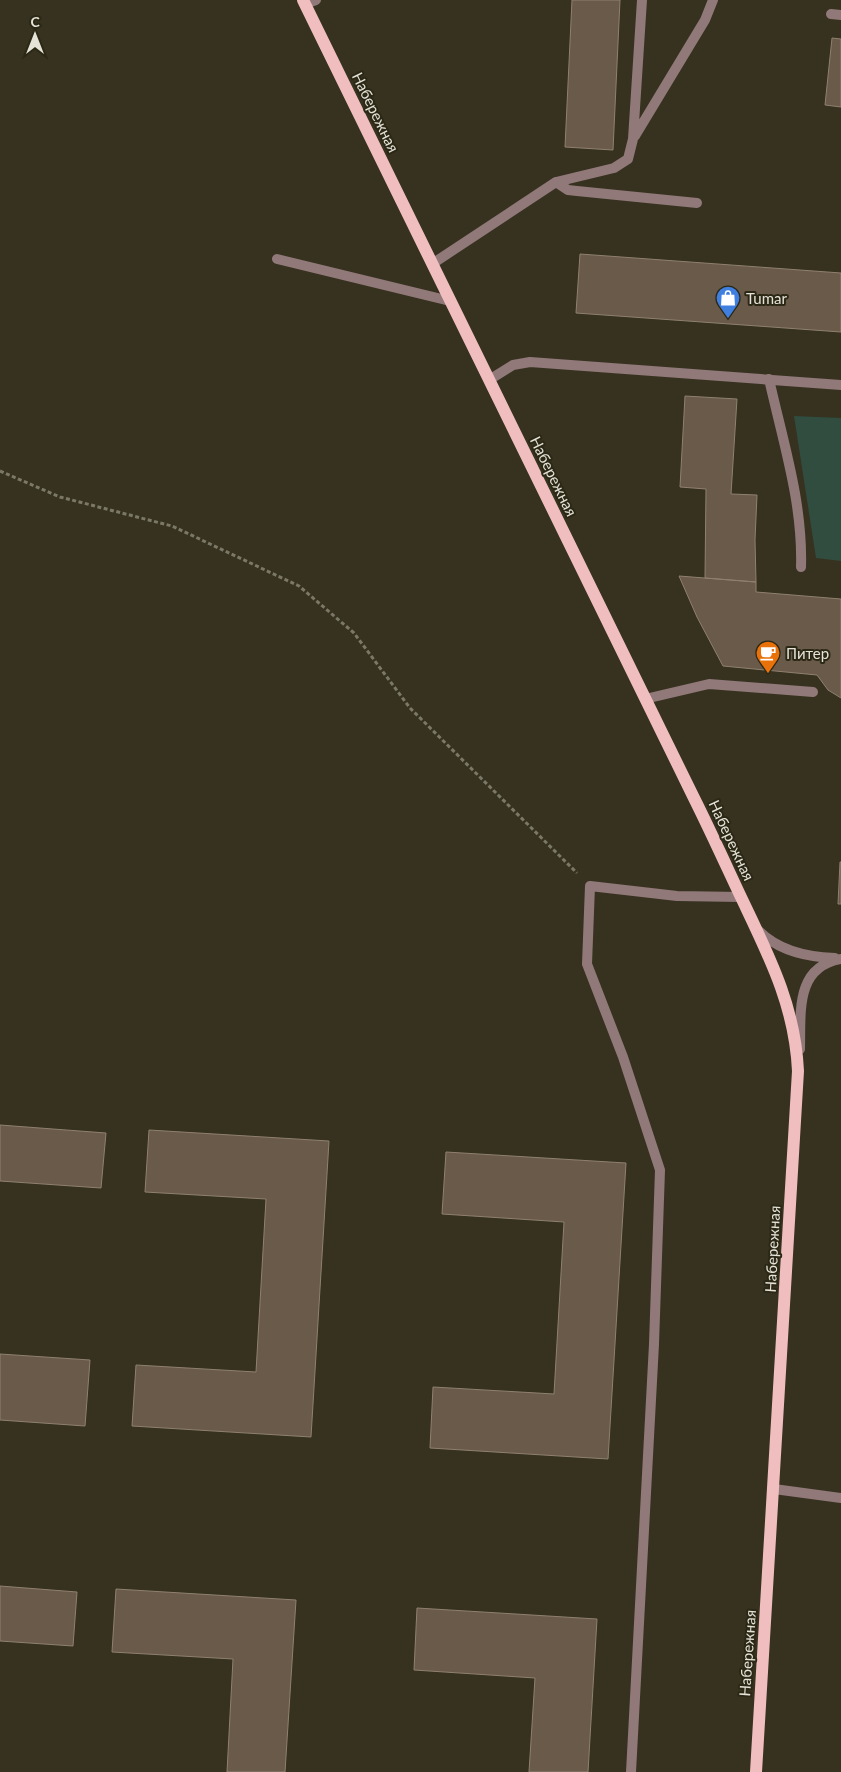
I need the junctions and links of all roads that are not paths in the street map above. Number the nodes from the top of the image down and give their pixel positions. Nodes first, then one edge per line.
1 (642, 0) edge
2 (713, 0) edge
3 (308, 1) edge
4 (633, 139) junction
5 (556, 182) junction
6 (697, 202) dead end
7 (276, 259) dead end
8 (432, 264) junction
9 (450, 301) junction
10 (489, 380) junction
11 (768, 380) junction
12 (841, 385) edge
13 (801, 567) dead end
14 (813, 692) dead end
15 (645, 699) junction
16 (741, 897) junction
17 (758, 930) junction
18 (841, 958) edge
19 (798, 1072) junction
20 (774, 1490) junction
21 (841, 1498) edge
22 (631, 1772) edge
23 (756, 1772) edge

1 - 4 street
2 - 4 street
3 - 8 main road, Набережная
4 - 5 street
5 - 6 street
5 - 8 street
7 - 9 street
8 - 9 main road, Набережная
9 - 10 main road, Набережная
10 - 11 street
10 - 15 main road, Набережная
11 - 12 street
11 - 13 street
14 - 15 street
15 - 16 main road, Набережная
16 - 17 main road, Набережная
16 - 22 street
17 - 18 street
17 - 19 main road, Набережная
18 - 19 street
19 - 20 main road, Набережная
20 - 21 street
20 - 23 main road, Набережная

